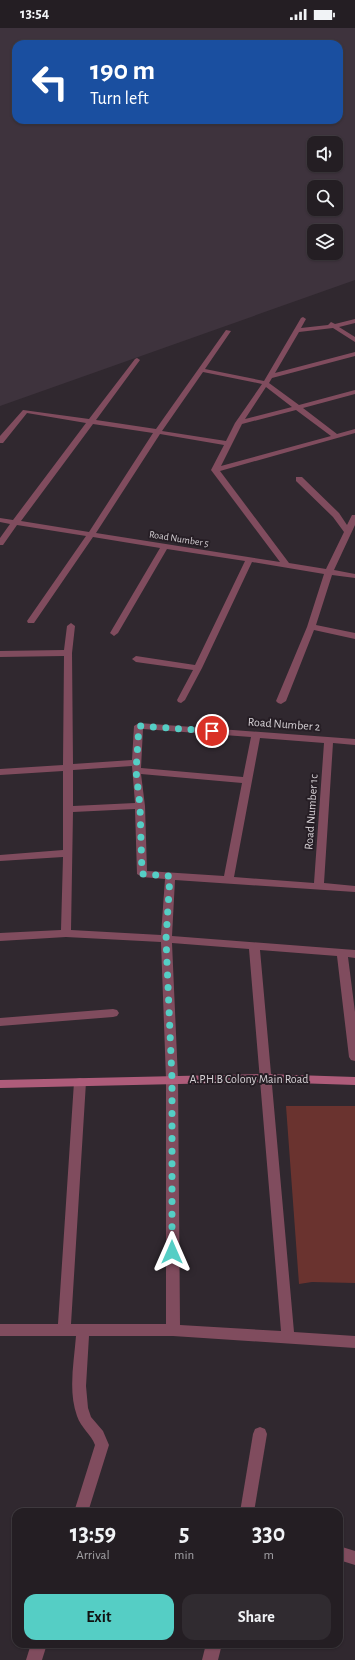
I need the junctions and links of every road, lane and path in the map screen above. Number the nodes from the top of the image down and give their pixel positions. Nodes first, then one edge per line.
1 (303, 319) dead end
2 (326, 321) dead end
3 (355, 321) edge
4 (334, 326) junction
5 (296, 330) junction
6 (228, 331) dead end
7 (355, 340) edge
8 (355, 354) edge
9 (137, 360) dead end
10 (202, 370) junction
11 (267, 380) junction
12 (355, 392) edge
13 (299, 408) junction
14 (90, 422) junction
15 (239, 423) junction
16 (355, 431) edge
17 (157, 432) junction
18 (337, 437) junction
19 (0, 441) edge
20 (228, 443) junction
21 (215, 470) junction
22 (299, 478) dead end
23 (355, 518) edge
24 (0, 520) edge
25 (16, 522) junction
26 (348, 532) junction
27 (91, 534) junction
28 (0, 543) edge
29 (165, 546) junction
30 (249, 560) junction
31 (287, 566) junction
32 (329, 572) junction
33 (355, 576) edge
34 (31, 621) dead end
35 (71, 626) dead end
36 (312, 627) junction
37 (114, 633) dead end
38 (355, 636) edge
39 (68, 653) junction
40 (0, 654) edge
41 (136, 659) dead end
42 (198, 668) junction
43 (181, 700) dead end
44 (281, 701) dead end
45 (256, 734) junction
46 (329, 740) junction
47 (355, 742) edge
48 (69, 767) junction
49 (136, 767) junction
50 (0, 772) edge
51 (247, 780) junction
52 (140, 806) junction
53 (69, 809) junction
54 (68, 853) junction
55 (0, 858) edge
56 (170, 876) junction
57 (228, 880) junction
58 (319, 886) junction
59 (355, 889) edge
60 (66, 933) junction
61 (0, 937) edge
62 (166, 939) junction
63 (254, 945) junction
64 (342, 953) junction
65 (355, 954) edge
66 (113, 1013) dead end
67 (0, 1022) edge
68 (355, 1057) edge
69 (266, 1078) junction
70 (172, 1079) junction
71 (355, 1080) edge
72 (80, 1082) junction
73 (0, 1084) edge
74 (0, 1330) edge
75 (64, 1330) junction
76 (83, 1330) junction
77 (173, 1330) junction
78 (288, 1338) junction
79 (355, 1342) edge
80 (260, 1434) dead end
81 (82, 1508) edge
82 (248, 1508) edge
83 (343, 1554) edge
84 (355, 1558) edge
85 (38, 1648) edge
86 (213, 1648) edge
87 (34, 1660) edge
88 (210, 1660) edge

1 - 5 street
2 - 4 street
3 - 4 street
4 - 5 street
4 - 7 street
5 - 11 street
6 - 10 street
8 - 11 street
9 - 14 street
10 - 11 street
10 - 17 street
11 - 13 street
11 - 15 street
12 - 13 street
13 - 15 street
13 - 18 street
14 - 17 street
14 - 19 street
14 - 25 street
15 - 20 street
16 - 18 street
17 - 20 street
17 - 27 street
18 - 21 street
20 - 21 street
21 - 31 street
22 - 26 street
23 - 26 street
24 - 25 street, Road Number 5
25 - 27 street, Road Number 5
25 - 28 street
26 - 32 street
27 - 29 street, Road Number 5
27 - 34 street
29 - 30 street, Road Number 5
29 - 37 street
30 - 31 street, Road Number 5
30 - 42 street
31 - 32 street, Road Number 5
32 - 33 street, Road Number 5
32 - 36 street
35 - 39 street
36 - 38 street
36 - 44 street
39 - 40 street
39 - 48 street
41 - 42 street
42 - 43 street
45 - 46 street, Road Number 2
45 - 49 street, Road Number 2
45 - 51 street
46 - 47 street, Road Number 2
46 - 58 street, Road Number 1c
48 - 49 street
48 - 50 street
48 - 53 street
49 - 51 street
49 - 52 street
51 - 57 street
52 - 53 street
52 - 56 street
53 - 54 street
54 - 55 street
54 - 60 street
56 - 57 street
56 - 62 street
57 - 58 street
58 - 59 street
60 - 61 street
60 - 62 street
62 - 63 street
62 - 70 street
63 - 64 street
63 - 69 street
64 - 65 street
64 - 68 street
66 - 67 street
69 - 70 street, A.P.H.B Colony Main Road
69 - 71 street, A.P.H.B Colony Main Road
69 - 78 street
70 - 72 street, A.P.H.B Colony Main Road
70 - 77 street
72 - 73 street, A.P.H.B Colony Main Road
72 - 75 street
74 - 75 street
75 - 76 street
76 - 77 street
76 - 81 street
77 - 78 street
78 - 79 street
80 - 82 street
83 - 84 street
85 - 87 street
86 - 88 street

